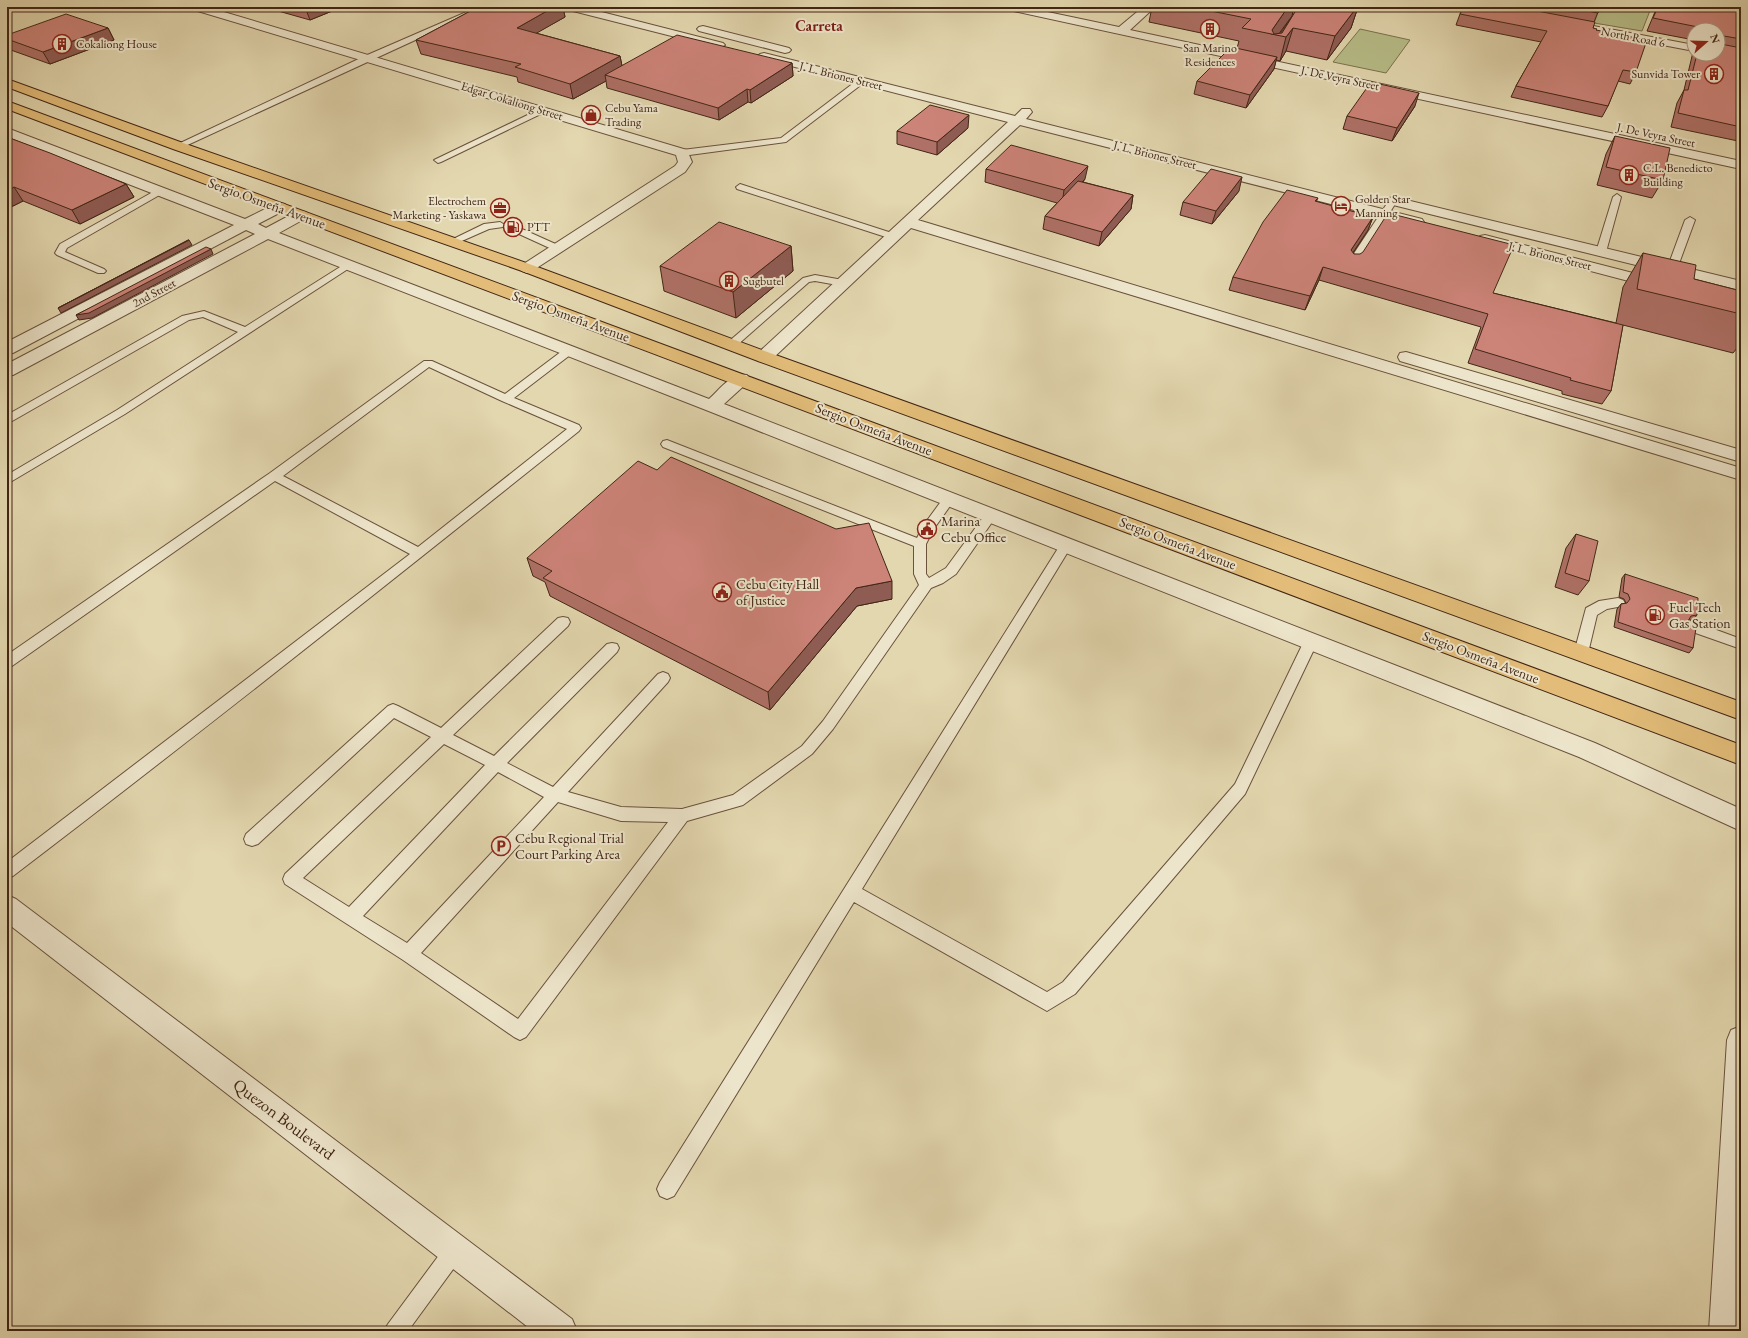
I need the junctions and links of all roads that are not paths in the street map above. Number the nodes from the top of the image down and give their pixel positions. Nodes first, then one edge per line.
1 (195, 7) edge
2 (484, 7) edge
3 (569, 7) edge
4 (614, 7) edge
5 (1009, 7) edge
6 (1054, 7) edge
7 (1150, 7) edge
8 (1555, 22) edge
9 (1126, 27) junction
10 (751, 41) junction
11 (1686, 47) edge
12 (738, 50) junction
13 (368, 58) junction
14 (862, 81) junction
15 (7, 82) edge
16 (1460, 99) junction
17 (7, 105) edge
18 (1028, 110) junction
19 (543, 111) junction
20 (1017, 120) junction
21 (1067, 120) dead end
22 (7, 132) edge
23 (1686, 141) dead end
24 (178, 146) junction
25 (682, 153) junction
26 (438, 160) dead end
27 (1741, 166) edge
28 (740, 187) dead end
29 (160, 191) junction
30 (1377, 197) dead end
31 (1617, 197) edge
32 (1393, 201) junction
33 (280, 208) junction
34 (1384, 213) junction
35 (301, 215) junction
36 (913, 217) junction
37 (1690, 220) dead end
38 (247, 224) junction
39 (500, 225) dead end
40 (1429, 225) edge
41 (269, 232) junction
42 (522, 232) dead end
43 (892, 236) junction
44 (1475, 237) edge
45 (452, 242) junction
46 (558, 248) junction
47 (1601, 252) junction
48 (1352, 264) edge
49 (348, 265) junction
50 (527, 268) junction
51 (1672, 269) junction
52 (101, 271) dead end
53 (843, 282) junction
54 (1741, 286) edge
55 (1673, 287) edge
56 (1244, 316) junction
57 (245, 331) junction
58 (731, 345) junction
59 (7, 349) edge
60 (570, 350) junction
61 (764, 357) junction
62 (10, 367) edge
63 (741, 379) junction
64 (506, 399) junction
65 (712, 406) junction
66 (7, 420) edge
67 (667, 444) dead end
68 (1741, 456) edge
69 (1741, 474) edge
70 (274, 476) junction
71 (7, 480) edge
72 (949, 499) junction
73 (991, 516) junction
74 (920, 544) junction
75 (1066, 545) junction
76 (419, 553) junction
77 (926, 585) junction
78 (1618, 603) dead end
79 (563, 622) dead end
80 (1692, 626) edge
81 (1311, 641) junction
82 (1741, 644) edge
83 (612, 648) dead end
84 (1581, 653) junction
85 (7, 662) edge
86 (663, 678) dead end
87 (1741, 711) edge
88 (443, 736) junction
89 (1741, 755) edge
90 (496, 764) junction
91 (555, 794) junction
92 (682, 816) junction
93 (1741, 820) edge
94 (252, 839) dead end
95 (7, 871) edge
96 (851, 892) junction
97 (7, 907) edge
98 (351, 917) junction
99 (408, 954) junction
100 (1741, 1040) edge
101 (667, 1189) dead end
102 (455, 1250) junction
103 (395, 1331) edge
104 (560, 1331) edge
105 (1726, 1331) edge

1 - 13 street, Edgar Cokaliong Street
2 - 13 lane
3 - 12 street, J. L. Briones Street
4 - 10 street, J. L. Briones Street
5 - 9 street, J. De Veyra Street
6 - 9 street, J. De Veyra Street
7 - 9 street
8 - 11 street, North Road 6
9 - 16 street, J. De Veyra Street
10 - 12 street
10 - 18 street, J. L. Briones Street
12 - 14 street, J. L. Briones Street
13 - 19 street, Edgar Cokaliong Street
13 - 24 lane
14 - 20 street, J. L. Briones Street
14 - 25 lane
15 - 24 highway, Sergio Osmeña Avenue
16 - 23 street, J. De Veyra Street
16 - 27 street, J. De Veyra Street
17 - 33 highway, Sergio Osmeña Avenue
18 - 20 street
18 - 21 street, J. L. Briones Street
19 - 25 street, Edgar Cokaliong Street
19 - 26 lane
20 - 34 street, J. L. Briones Street
20 - 36 street
22 - 29 street
24 - 45 highway, Sergio Osmeña Avenue
25 - 46 street
28 - 43 lane
29 - 38 street
29 - 52 lane
30 - 32 street, J. L. Briones Street
31 - 47 lane
32 - 34 lane
32 - 47 street, J. L. Briones Street
33 - 35 highway, Sergio Osmeña Avenue
33 - 38 street, 2nd Street
34 - 40 street, J. L. Briones Street
34 - 48 lane
35 - 41 street, 2nd Street
35 - 63 highway, Sergio Osmeña Avenue
36 - 43 street
36 - 56 street
37 - 51 lane
38 - 41 street
38 - 59 street, 2nd Street
39 - 45 lane
41 - 49 street
41 - 62 street, 2nd Street
42 - 46 lane
43 - 53 street
44 - 55 street, J. L. Briones Street
45 - 50 highway, Sergio Osmeña Avenue
46 - 50 street
47 - 51 street, J. L. Briones Street
49 - 57 lane
49 - 60 street
50 - 58 highway, Sergio Osmeña Avenue
51 - 54 street, J. L. Briones Street
53 - 58 lane
53 - 61 street
56 - 68 street
56 - 69 street
57 - 66 lane
57 - 71 lane
58 - 61 highway, Sergio Osmeña Avenue
60 - 64 lane
60 - 65 street
61 - 84 highway, Sergio Osmeña Avenue
63 - 65 street
63 - 89 highway, Sergio Osmeña Avenue
64 - 70 lane
64 - 76 lane
65 - 72 street
67 - 74 lane
70 - 76 lane
70 - 85 lane
72 - 73 street
72 - 74 lane
73 - 75 street
73 - 77 lane
74 - 77 lane
75 - 81 street
75 - 96 lane
76 - 95 lane
77 - 92 lane
78 - 84 lane
79 - 88 lane
80 - 82 lane
81 - 93 street
81 - 96 lane
83 - 90 lane
84 - 87 highway, Sergio Osmeña Avenue
86 - 91 lane
88 - 90 lane
88 - 94 lane
88 - 98 lane
90 - 91 lane
90 - 98 lane
91 - 92 lane
91 - 99 lane
92 - 99 lane
96 - 101 lane
97 - 102 street, Quezon Boulevard
98 - 99 lane
100 - 105 street
102 - 103 lane
102 - 104 street, Quezon Boulevard

